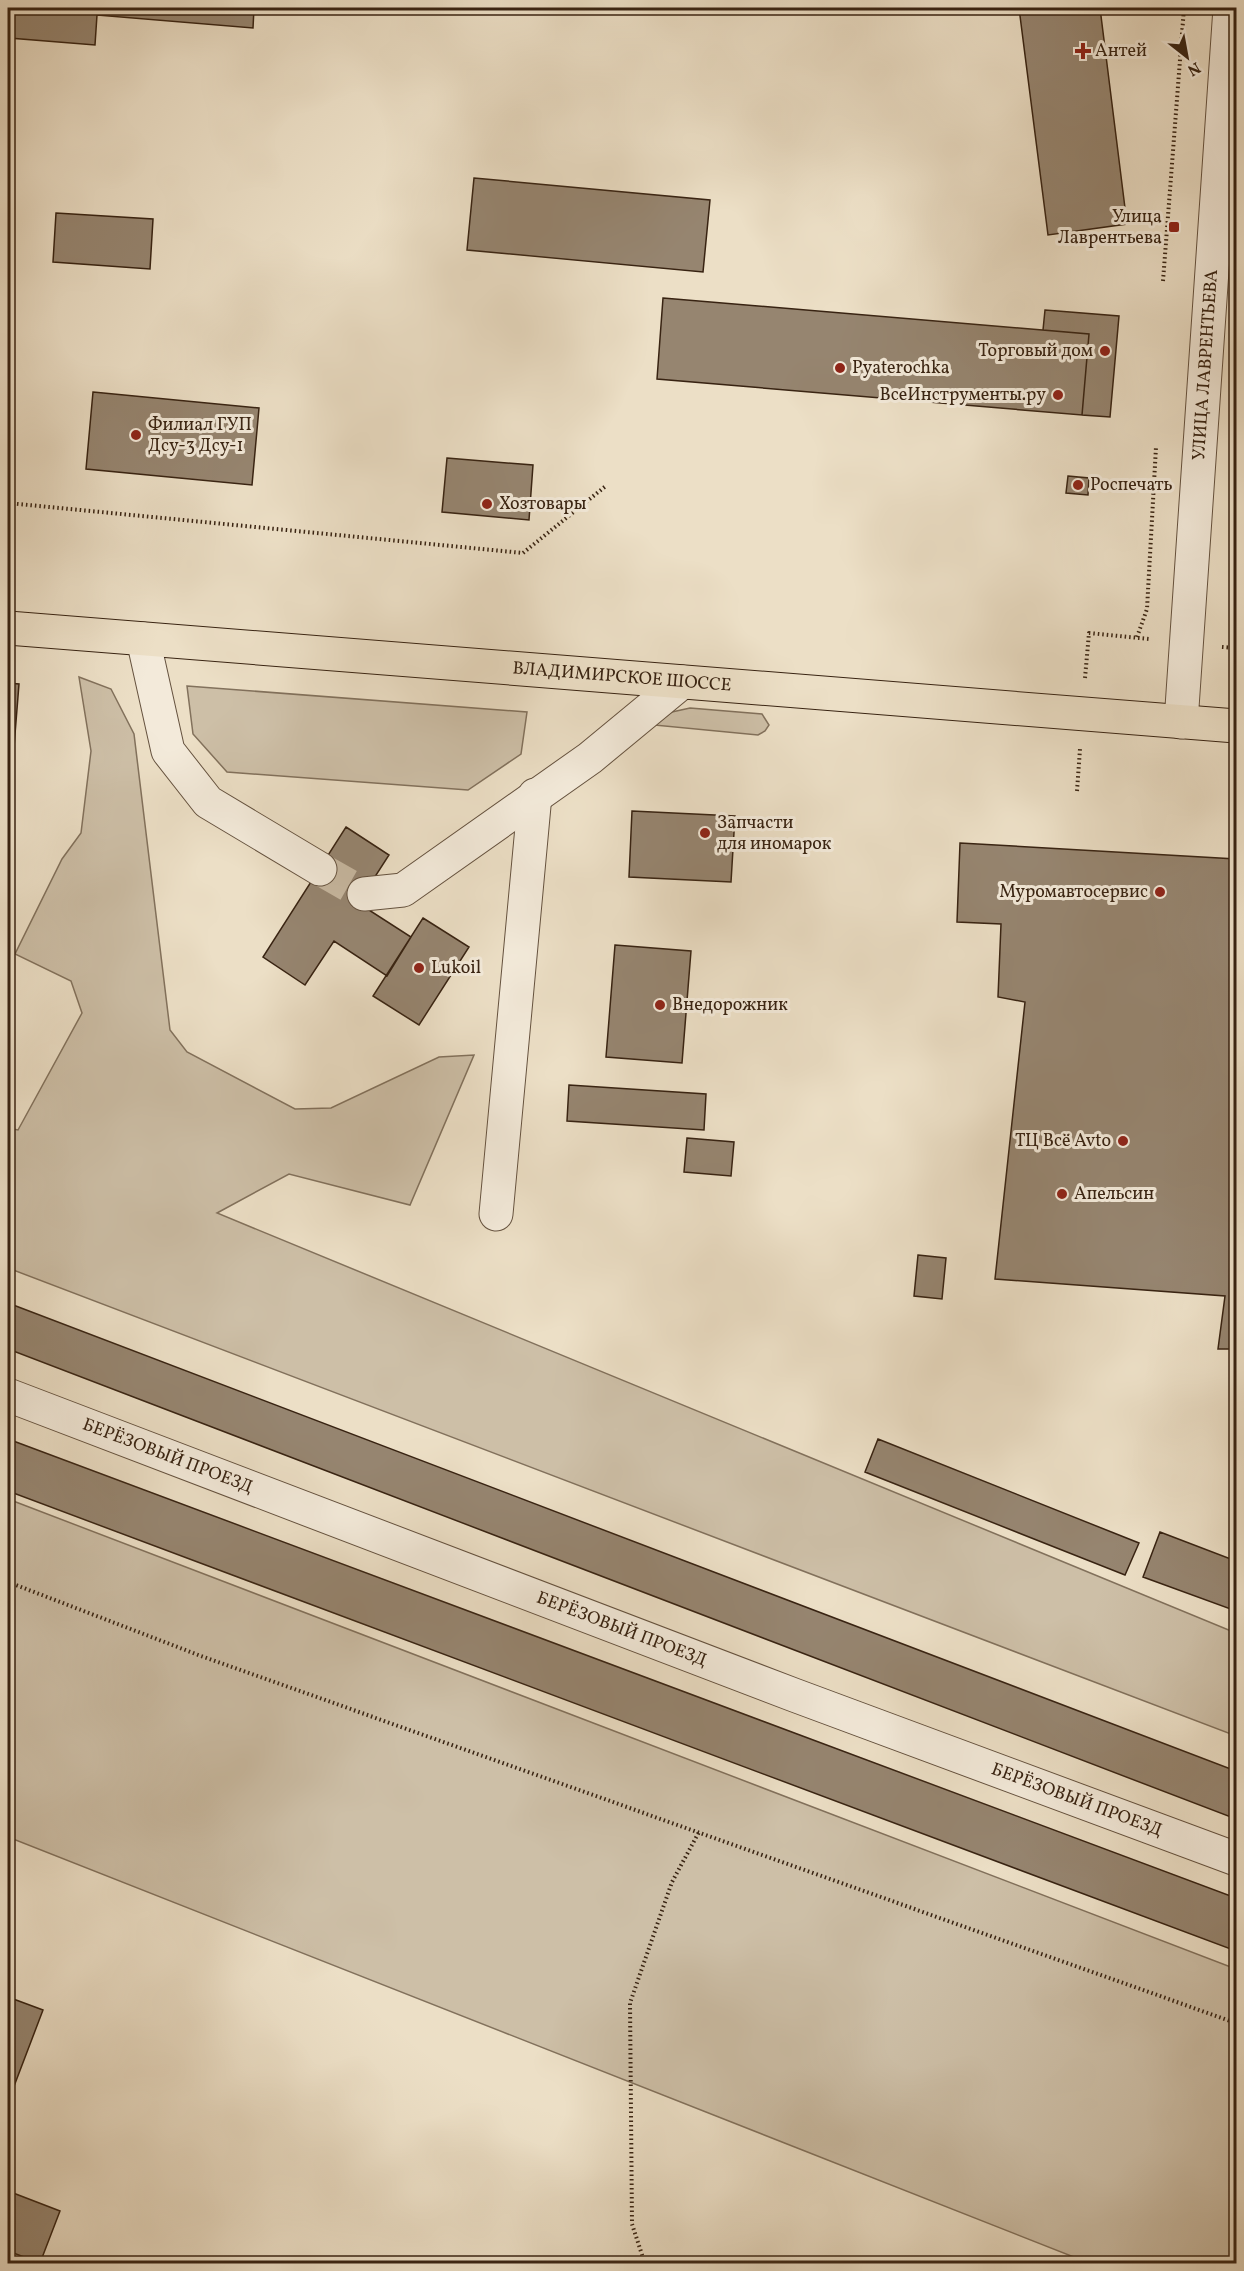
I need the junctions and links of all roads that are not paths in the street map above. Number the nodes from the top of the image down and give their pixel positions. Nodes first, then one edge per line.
1 (1230, 8) edge
2 (8, 628) edge
3 (143, 639) junction
4 (682, 682) junction
5 (1181, 722) junction
6 (1236, 726) edge
7 (535, 795) junction
8 (320, 869) tunnel mouth
9 (364, 894) tunnel mouth
10 (496, 1214) dead end
11 (8, 1395) edge
12 (1236, 1859) edge

1 - 5 street, УЛИЦА ЛАВРЕНТЬЕВА
2 - 3 main road, ВЛАДИМИРСКОЕ ШОССЕ
3 - 4 main road, ВЛАДИМИРСКОЕ ШОССЕ
3 - 8 street
4 - 5 main road, ВЛАДИМИРСКОЕ ШОССЕ
4 - 7 street
5 - 6 main road, ВЛАДИМИРСКОЕ ШОССЕ
7 - 9 street
7 - 10 street
11 - 12 street, БЕРЁЗОВЫЙ ПРОЕЗД

